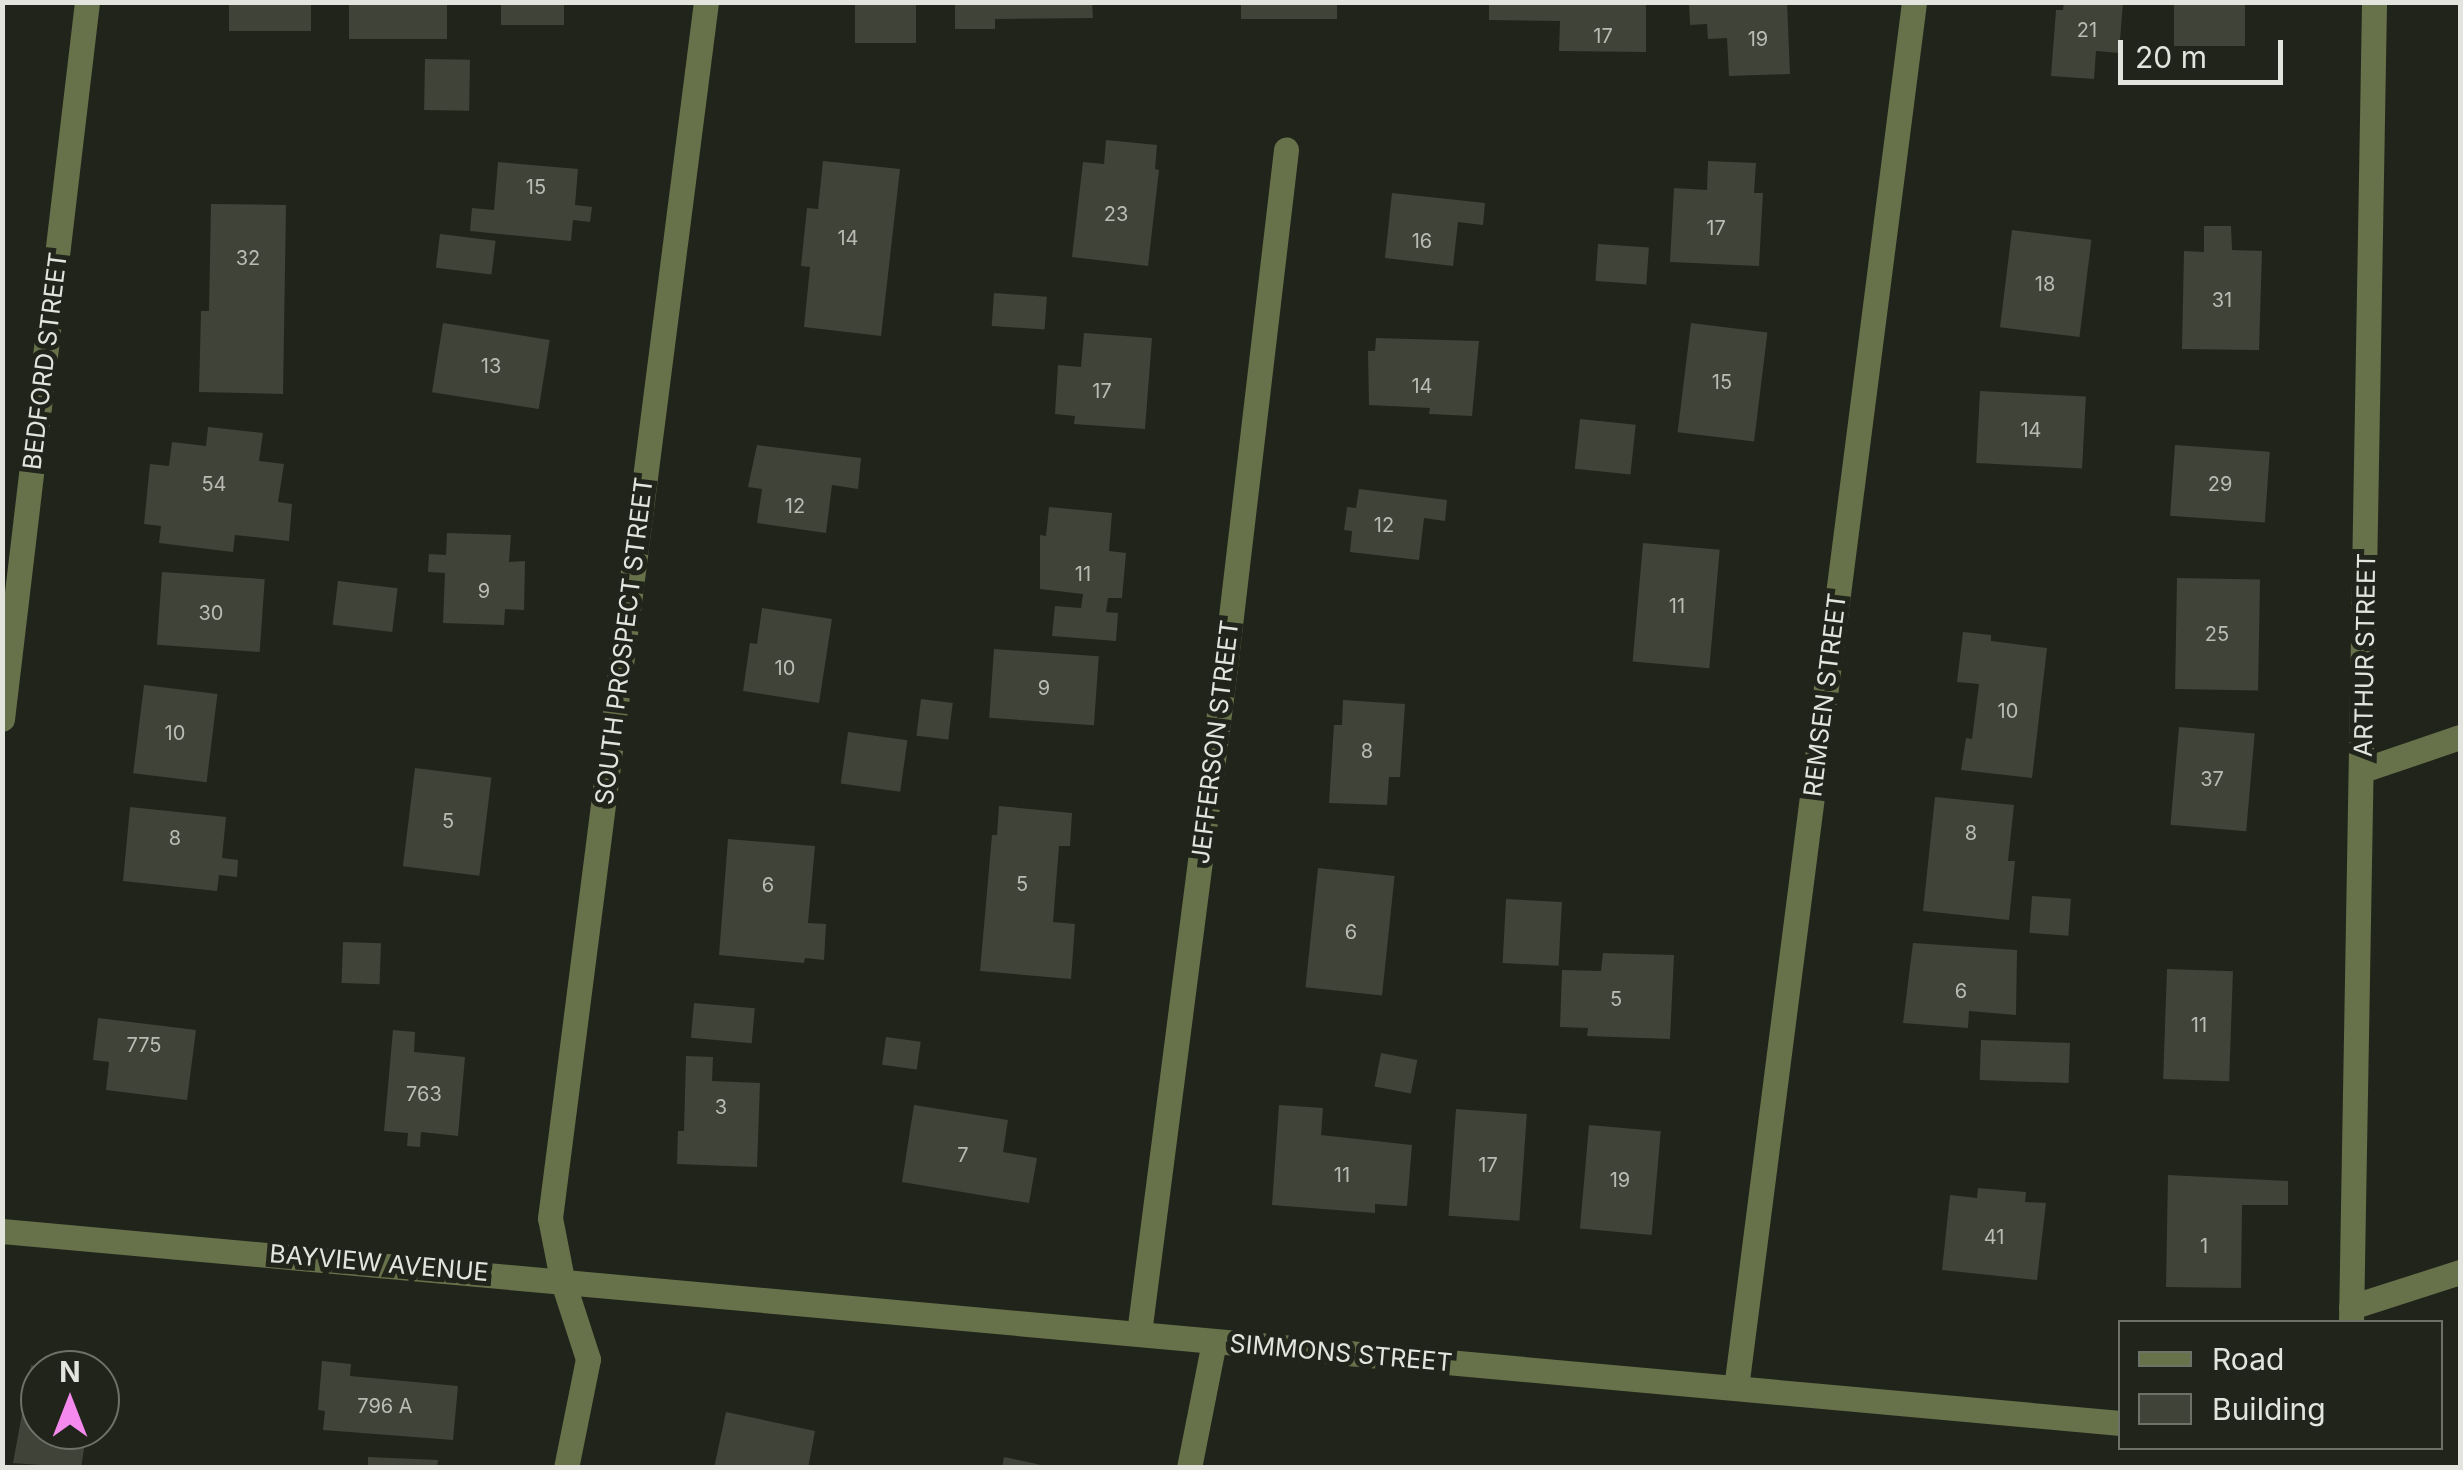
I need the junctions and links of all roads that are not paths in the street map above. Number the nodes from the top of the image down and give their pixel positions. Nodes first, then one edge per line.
1 (87, 2) edge
2 (706, 2) edge
3 (1914, 2) edge
4 (2374, 2) edge
5 (1286, 150) dead end
6 (2, 719) edge
7 (2460, 737) edge
8 (2363, 770) junction
9 (2, 1230) edge
10 (2460, 1272) edge
11 (562, 1280) junction
12 (2351, 1315) edge
13 (1139, 1334) junction
14 (1214, 1342) junction
15 (1736, 1388) junction
16 (2118, 1423) edge
17 (566, 1468) edge
18 (1189, 1468) edge

1 - 6 street, BEDFORD STREET
2 - 11 street, SOUTH PROSPECT STREET
3 - 15 street, REMSEN STREET
4 - 8 street, ARTHUR STREET
5 - 13 street, JEFFERSON STREET
7 - 8 street
8 - 12 street, ARTHUR STREET
9 - 11 street, BAYVIEW AVENUE
10 - 12 street
11 - 13 street, SIMMONS STREET
11 - 17 street
13 - 14 street, SIMMONS STREET
14 - 15 street, SIMMONS STREET
14 - 18 street
15 - 16 street, SIMMONS STREET

